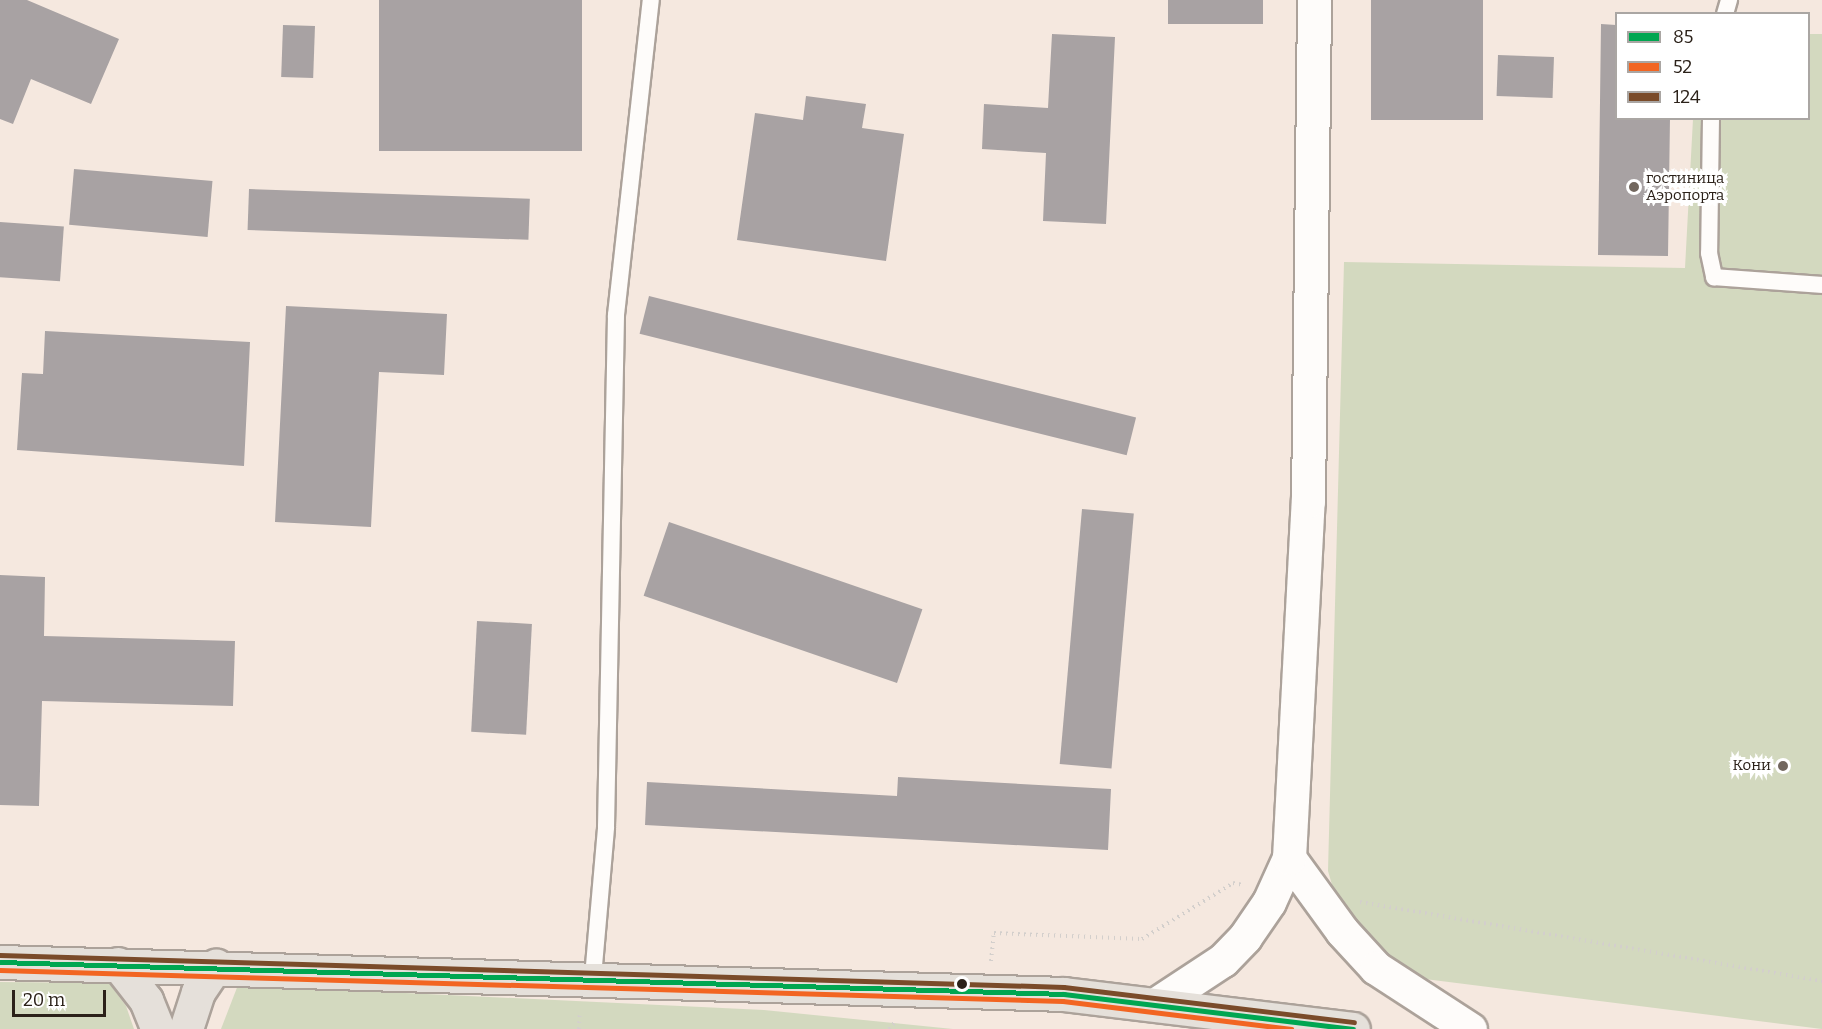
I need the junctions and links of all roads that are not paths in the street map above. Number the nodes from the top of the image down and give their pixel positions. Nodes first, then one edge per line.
1 (651, 0) edge
2 (1314, 0) edge
3 (1711, 120) edge
4 (1822, 285) edge
5 (1289, 858) junction
6 (0, 962) edge
7 (118, 964) junction
8 (216, 965) junction
9 (593, 977) junction
10 (1156, 1004) junction
11 (1253, 1022) edge
12 (158, 1029) edge
13 (186, 1029) edge
14 (1353, 1029) edge
15 (1470, 1029) edge

1 - 9 lane
2 - 5 street
3 - 4 lane
5 - 10 street
5 - 15 street
6 - 7 main road
7 - 8 main road
7 - 12 main road
8 - 9 main road
8 - 13 main road
9 - 10 main road
10 - 11 main road
11 - 14 main road

